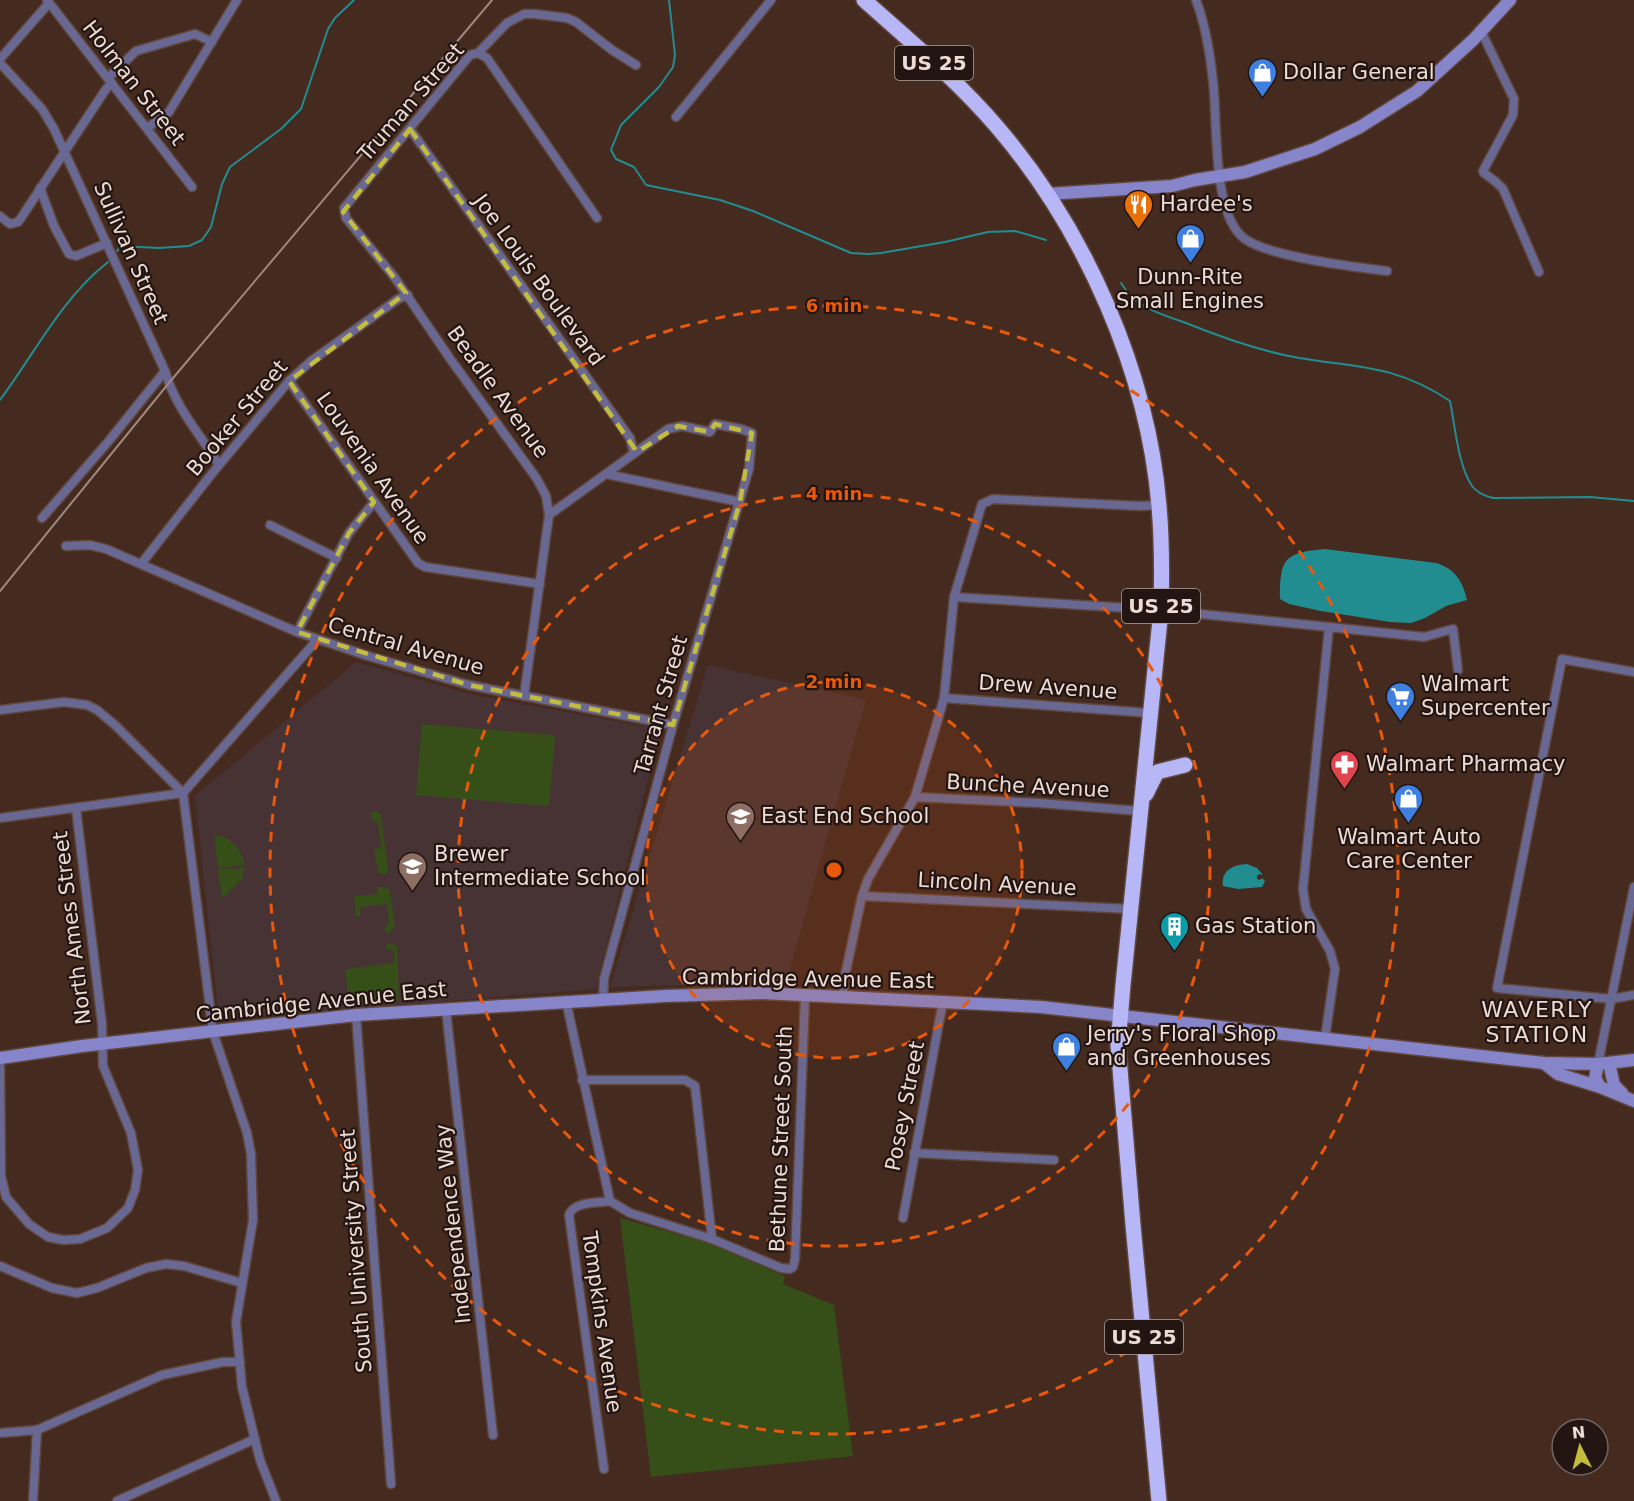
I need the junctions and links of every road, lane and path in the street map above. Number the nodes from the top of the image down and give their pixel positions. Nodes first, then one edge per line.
1 (237, 0) edge
2 (771, 0) edge
3 (864, 0) edge
4 (1197, 0) edge
5 (1510, 0) edge
6 (48, 2) edge
7 (1481, 31) junction
8 (212, 42) junction
9 (478, 53) junction
10 (0, 61) edge
11 (636, 65) dead end
12 (110, 81) junction
13 (676, 117) dead end
14 (147, 128) junction
15 (410, 129) junction
16 (65, 152) junction
17 (1220, 176) junction
18 (192, 187) dead end
19 (40, 188) junction
20 (1047, 194) junction
21 (597, 218) dead end
22 (3, 219) edge
23 (107, 243) junction
24 (1387, 271) dead end
25 (1539, 272) dead end
26 (408, 295) junction
27 (165, 371) junction
28 (289, 381) junction
29 (634, 453) junction
30 (219, 465) junction
31 (606, 474) junction
32 (374, 502) junction
33 (740, 502) junction
34 (1160, 505) junction
35 (549, 515) junction
36 (42, 518) dead end
37 (270, 525) dead end
38 (66, 546) dead end
39 (337, 558) junction
40 (141, 564) junction
41 (540, 584) junction
42 (954, 597) junction
43 (1161, 610) junction
44 (1329, 627) junction
45 (297, 632) junction
46 (316, 639) junction
47 (1458, 670) dead end
48 (1634, 672) edge
49 (524, 696) junction
50 (944, 698) junction
51 (0, 710) edge
52 (1150, 716) junction
53 (672, 725) junction
54 (183, 793) junction
55 (915, 797) junction
56 (76, 808) junction
57 (1140, 810) junction
58 (0, 818) edge
59 (1634, 887) edge
60 (862, 896) junction
61 (1130, 909) junction
62 (1634, 995) edge
63 (804, 996) junction
64 (843, 997) junction
65 (1611, 999) junction
66 (603, 1000) junction
67 (566, 1001) junction
68 (943, 1001) junction
69 (447, 1010) junction
70 (1120, 1014) junction
71 (356, 1015) junction
72 (213, 1032) junction
73 (1325, 1038) junction
74 (103, 1044) junction
75 (0, 1058) edge
76 (1634, 1060) edge
77 (1544, 1063) junction
78 (1603, 1063) junction
79 (0, 1064) edge
80 (582, 1080) junction
81 (1600, 1087) junction
82 (1629, 1098) edge
83 (914, 1153) junction
84 (1054, 1161) dead end
85 (3, 1199) edge
86 (610, 1201) junction
87 (903, 1218) dead end
88 (712, 1239) junction
89 (0, 1266) edge
90 (242, 1283) junction
91 (240, 1362) junction
92 (37, 1430) junction
93 (0, 1433) edge
94 (493, 1435) dead end
95 (255, 1439) junction
96 (604, 1469) dead end
97 (391, 1484) dead end
98 (33, 1501) edge
99 (117, 1501) edge
100 (276, 1501) edge
101 (1160, 1501) edge

1 - 8 street
2 - 13 street
3 - 20 highway, US 25
4 - 17 street
5 - 7 main road
6 - 10 street
6 - 12 street, Holman Street
7 - 17 main road
7 - 25 street
8 - 12 street
8 - 14 street
9 - 11 street, Truman Street
9 - 15 street, Truman Street
9 - 21 street
10 - 16 street, Sullivan Street
12 - 14 street, Holman Street
12 - 16 street
14 - 18 street, Holman Street
15 - 26 street, Truman Street
15 - 29 street, Joe Louis Boulevard
16 - 19 street
16 - 23 street, Sullivan Street
17 - 20 main road
17 - 24 street
19 - 22 street
19 - 23 street
20 - 34 highway, US 25
23 - 27 street, Sullivan Street
26 - 28 street, Booker Street
26 - 35 street, Beadle Avenue
27 - 30 street, Sullivan Street
27 - 36 street
28 - 30 street, Booker Street
28 - 32 street, Louvenia Avenue
29 - 31 street
29 - 33 street, Tarrant Street
30 - 40 street, Booker Street
31 - 33 street
31 - 35 street
32 - 39 street
32 - 41 street, Louvenia Avenue
33 - 53 street, Tarrant Street
34 - 42 street
34 - 43 highway, US 25
35 - 41 street
37 - 39 street
38 - 40 street, Central Avenue
39 - 45 street
40 - 45 street, Central Avenue
41 - 49 street
42 - 43 street
42 - 50 street
43 - 44 street
43 - 52 highway, US 25
44 - 47 street
44 - 73 street
45 - 46 street, Central Avenue
46 - 49 street, Central Avenue
46 - 54 street
48 - 65 street
49 - 53 street, Central Avenue
50 - 52 street, Drew Avenue
50 - 55 street
51 - 54 street
52 - 57 highway, US 25
52 - 57 highway
53 - 66 street, Tarrant Street
54 - 56 street
54 - 72 street
55 - 57 street, Bunche Avenue
55 - 60 street
56 - 58 street
56 - 74 street, North Ames Street
57 - 61 highway, US 25
59 - 65 street
60 - 61 street, Lincoln Avenue
60 - 64 street
61 - 70 highway, US 25
62 - 65 street
63 - 64 main road, Cambridge Avenue East
63 - 66 main road, Cambridge Avenue East
63 - 88 street, Bethune Street South
64 - 68 main road, Cambridge Avenue East
65 - 78 street
66 - 67 main road, Cambridge Avenue East
67 - 69 main road, Cambridge Avenue East
67 - 80 street, Tompkins Avenue
68 - 70 main road, Cambridge Avenue East
68 - 83 street, Posey Street
69 - 71 main road, Cambridge Avenue East
69 - 94 street, Independence Way
70 - 73 main road, Cambridge Avenue East
70 - 101 highway, US 25
71 - 72 main road, Cambridge Avenue East
71 - 97 street, South University Street
72 - 74 main road, Cambridge Avenue East
72 - 90 street
73 - 77 main road, Cambridge Avenue East
74 - 75 main road, Cambridge Avenue East
74 - 85 street, North Ames Street
76 - 78 main road, Cambridge Avenue East
77 - 78 main road, Cambridge Avenue East
77 - 81 main road
78 - 81 main road
78 - 82 main road
79 - 85 street
80 - 86 street, Tompkins Avenue
80 - 88 street
81 - 82 main road
83 - 84 street
83 - 87 street, Posey Street
86 - 88 street, Bethune Street South
86 - 96 street, Tompkins Avenue
89 - 90 street
90 - 91 street
91 - 92 street
91 - 95 street
92 - 93 street
92 - 98 street
95 - 99 street
95 - 100 street

